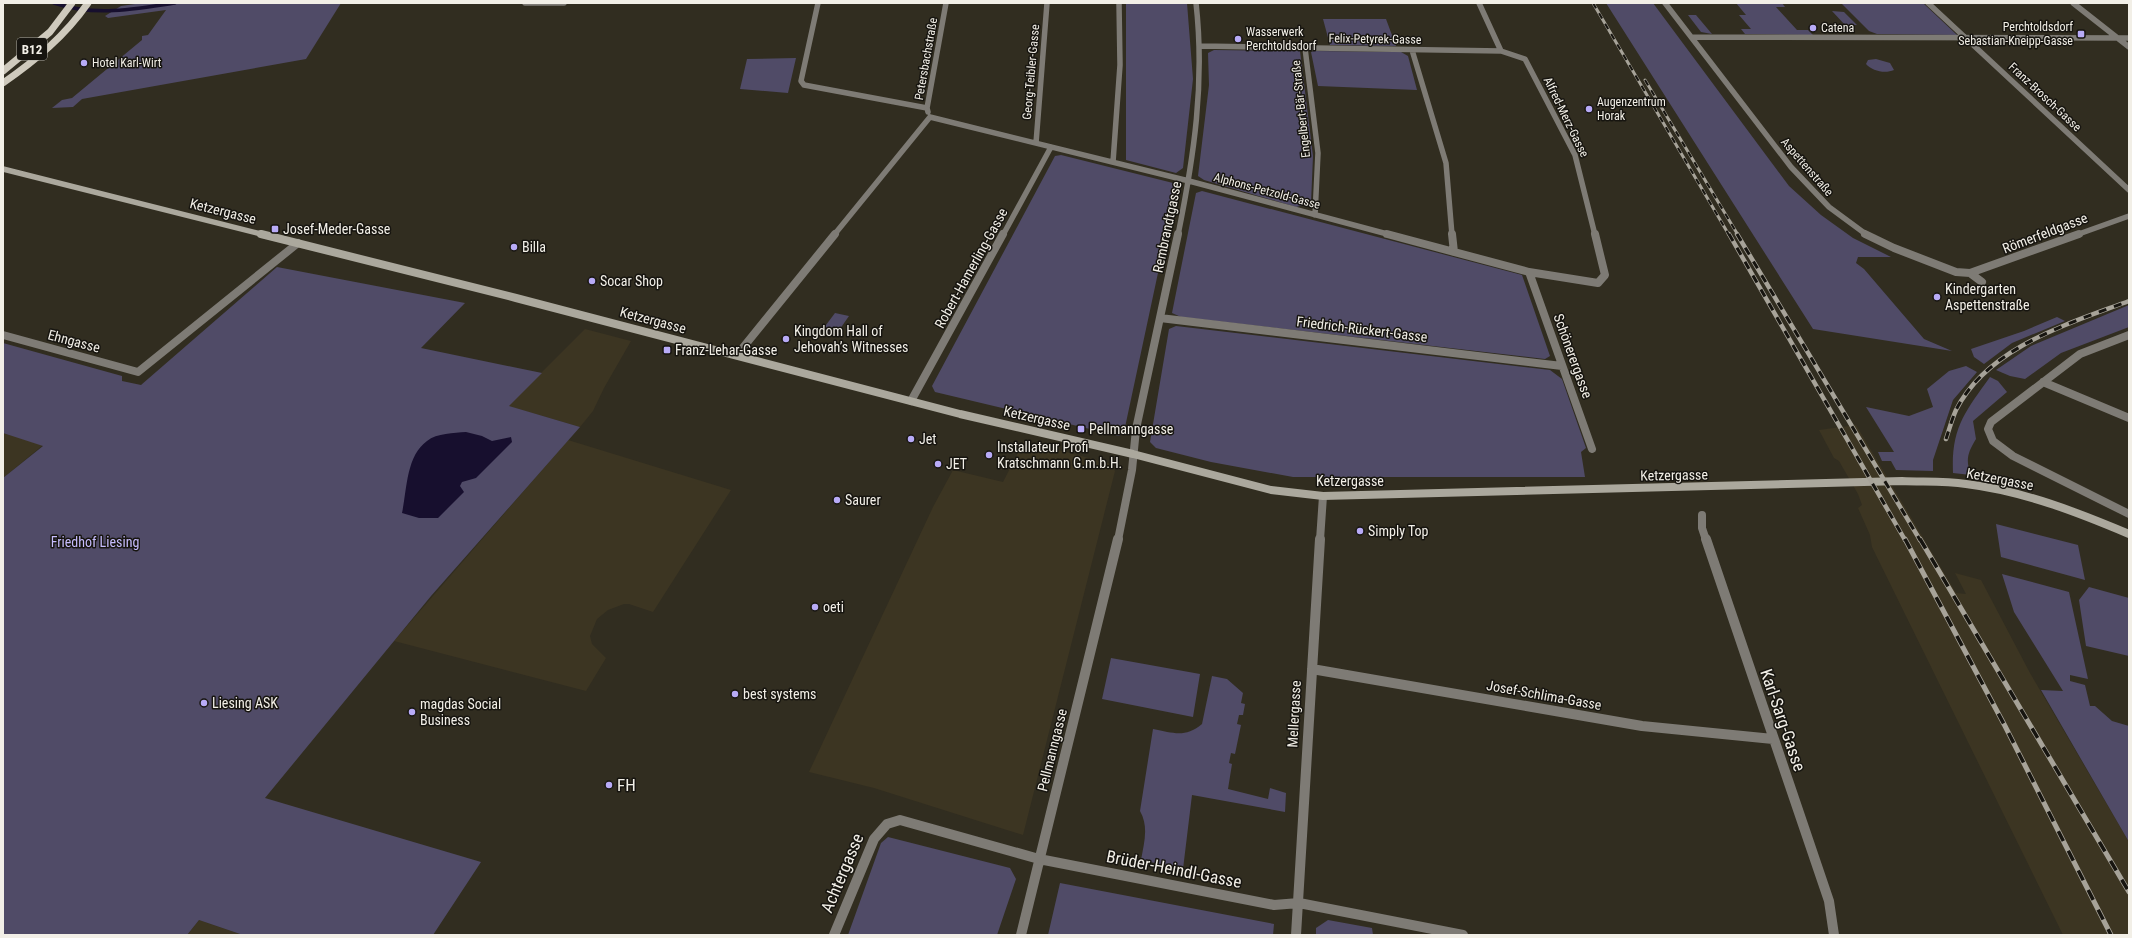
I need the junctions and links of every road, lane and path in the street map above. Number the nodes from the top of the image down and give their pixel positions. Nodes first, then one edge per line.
1 (72, 3) edge
2 (88, 3) edge
3 (525, 3) edge
4 (564, 3) edge
5 (818, 3) edge
6 (946, 3) edge
7 (1047, 3) edge
8 (1119, 3) edge
9 (1196, 3) edge
10 (1479, 3) edge
11 (1664, 3) edge
12 (1928, 3) edge
13 (2073, 3) edge
14 (1692, 37) junction
15 (1965, 37) junction
16 (2118, 38) junction
17 (2129, 38) edge
18 (1201, 46) junction
19 (2129, 47) edge
20 (1305, 48) junction
21 (1412, 50) junction
22 (1501, 51) junction
23 (3, 71) edge
24 (3, 83) edge
25 (927, 108) junction
26 (930, 117) junction
27 (1036, 143) junction
28 (1051, 147) junction
29 (1113, 162) junction
30 (3, 170) edge
31 (1189, 181) junction
32 (2129, 190) edge
33 (1315, 215) junction
34 (2129, 216) edge
35 (298, 243) junction
36 (1454, 252) junction
37 (1529, 272) junction
38 (1970, 273) junction
39 (1982, 282) dead end
40 (1598, 283) joint
41 (1160, 318) junction
42 (3, 335) edge
43 (2129, 335) edge
44 (737, 355) junction
45 (1562, 366) junction
46 (2043, 382) junction
47 (911, 401) junction
48 (2129, 418) edge
49 (1592, 449) dead end
50 (1133, 454) junction
51 (1323, 496) junction
52 (2129, 514) edge
53 (1702, 515) dead end
54 (2129, 534) edge
55 (1312, 668) junction
56 (1773, 739) junction
57 (883, 825) joint
58 (1040, 859) junction
59 (1299, 903) junction
60 (834, 935) edge
61 (1021, 935) edge
62 (1296, 935) edge
63 (1463, 935) edge
64 (1834, 935) edge

1 - 23 main road, B12
2 - 24 main road, B12
3 - 4 street
5 - 25 street
6 - 25 street, Petersbachstraße
7 - 27 street, Georg-Teibler-Gasse
8 - 29 street
9 - 18 street, Rembrandtgasse
10 - 22 street
11 - 14 street, Aspettenstraße
12 - 15 street, Franz-Brosch-Gasse
13 - 16 street
14 - 15 street
14 - 38 street, Aspettenstraße
15 - 16 street
15 - 32 street, Franz-Brosch-Gasse
16 - 17 street
16 - 19 street
18 - 20 street, Felix-Petyrek-Gasse
18 - 31 street, Rembrandtgasse
20 - 21 street, Felix-Petyrek-Gasse
20 - 33 street, Engelbert-Bär-Straße
21 - 22 street, Felix-Petyrek-Gasse
21 - 36 street
22 - 40 street, Alfred-Merz-Gasse
25 - 26 street, Petersbachstraße
26 - 27 street, Alphons-Petzold-Gasse
26 - 44 street
27 - 28 street, Alphons-Petzold-Gasse
28 - 29 street, Alphons-Petzold-Gasse
28 - 47 street, Robert-Hamerling-Gasse
29 - 31 street, Alphons-Petzold-Gasse
30 - 35 main road, Ketzergasse
31 - 33 street, Alphons-Petzold-Gasse
31 - 41 street, Rembrandtgasse
33 - 36 street, Alphons-Petzold-Gasse
34 - 38 street, Römerfeldgasse
35 - 42 street, Ehngasse
35 - 44 main road, Ketzergasse
36 - 37 street, Alphons-Petzold-Gasse
37 - 40 street, Alphons-Petzold-Gasse
37 - 45 street, Schönerergasse
38 - 39 street, Aspettenstraße
41 - 45 street, Friedrich-Rückert-Gasse
41 - 50 street, Rembrandtgasse
43 - 46 street
44 - 47 main road, Ketzergasse
45 - 49 street, Schönerergasse
46 - 48 street
46 - 52 street, Ketzergasse
47 - 50 main road, Ketzergasse
50 - 51 main road, Ketzergasse
50 - 58 street, Pellmanngasse
51 - 54 main road, Ketzergasse
51 - 55 street, Mellergasse
53 - 56 street, Karl-Sarg-Gasse
55 - 56 street, Josef-Schlima-Gasse
55 - 59 street, Mellergasse
56 - 64 street, Karl-Sarg-Gasse
57 - 58 street, Brüder-Heindl-Gasse
57 - 60 street, Achtergasse
58 - 59 street, Brüder-Heindl-Gasse
58 - 61 street, Pellmanngasse
59 - 62 street, Mellergasse
59 - 63 street, Brüder-Heindl-Gasse

